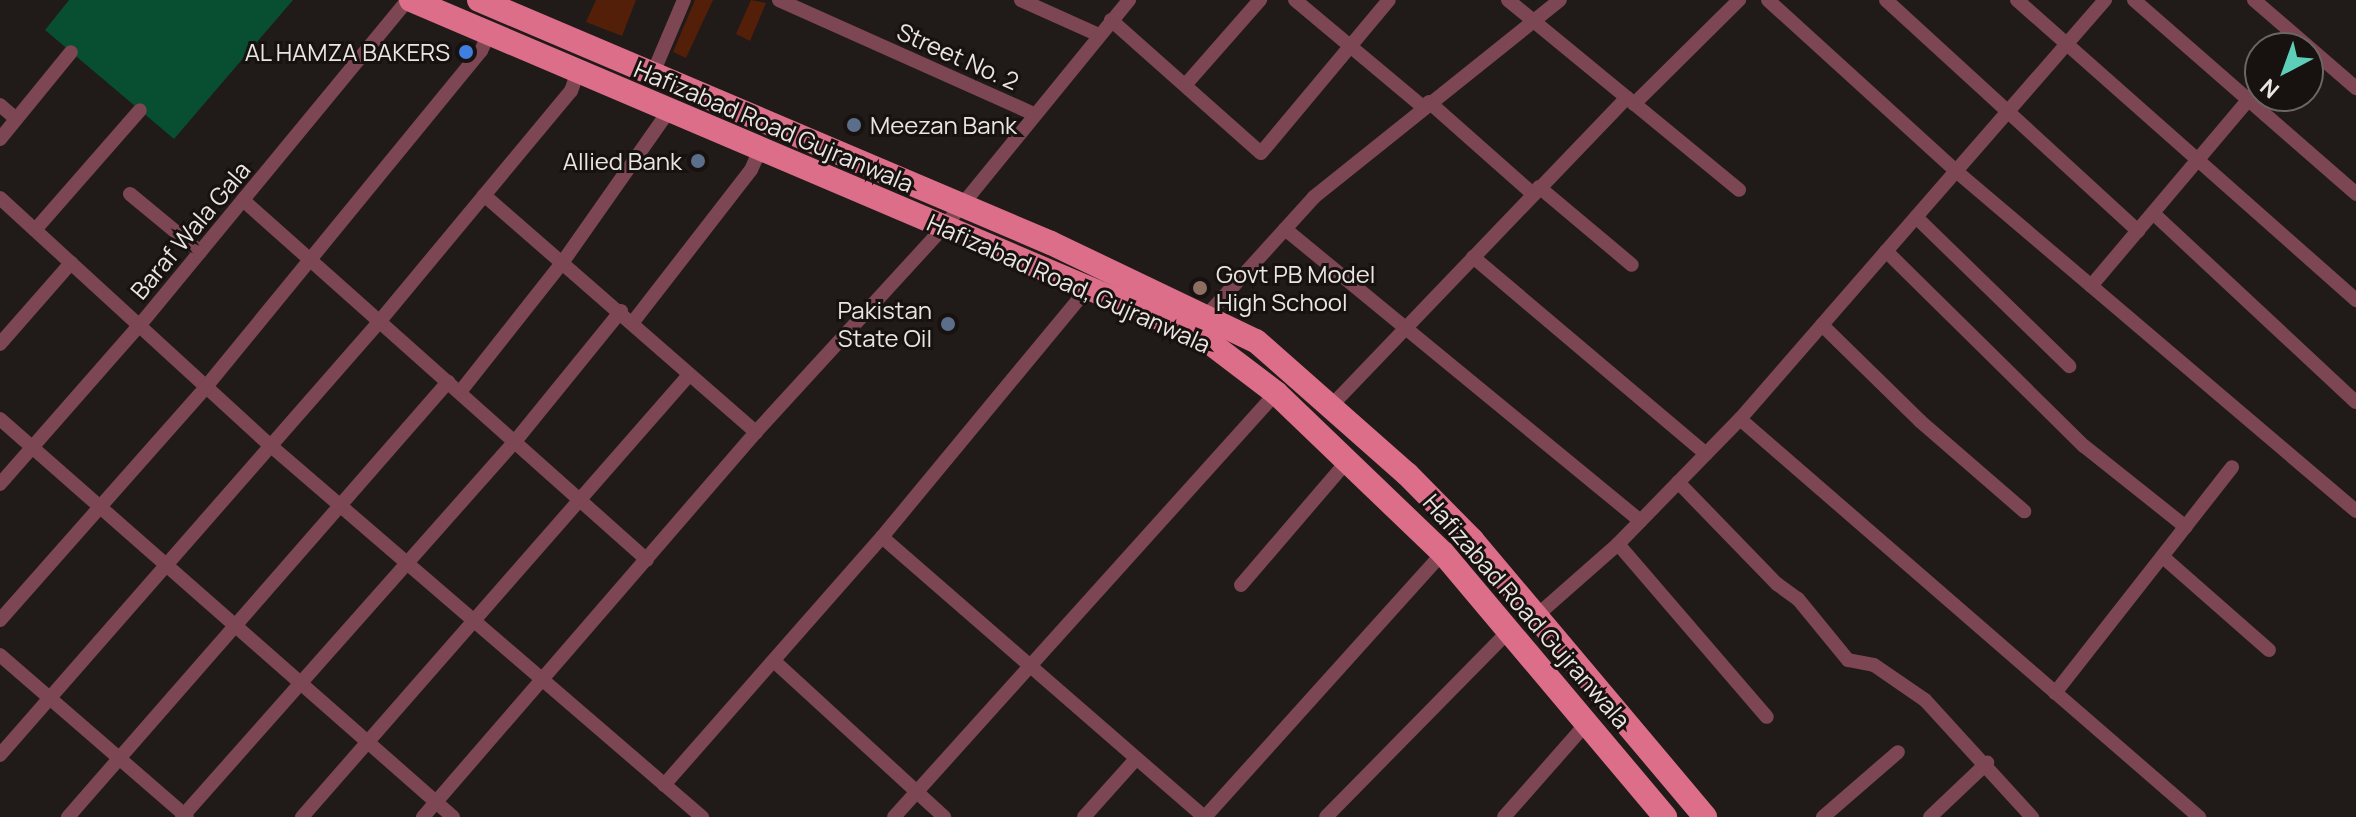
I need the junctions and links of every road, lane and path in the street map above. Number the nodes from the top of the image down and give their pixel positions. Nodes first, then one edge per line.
1 (410, 0) edge
2 (479, 0) edge
3 (684, 0) edge
4 (779, 0) edge
5 (1021, 0) edge
6 (1129, 0) edge
7 (1260, 0) edge
8 (1295, 0) edge
9 (1389, 0) edge
10 (1508, 0) edge
11 (1560, 0) edge
12 (1739, 0) edge
13 (1768, 0) edge
14 (1886, 0) edge
15 (2017, 0) edge
16 (2105, 0) edge
17 (2134, 0) edge
18 (2254, 0) edge
19 (1111, 20) junction
20 (1531, 21) junction
21 (2285, 32) edge
22 (488, 35) junction
23 (1099, 35) junction
24 (1352, 44) junction
25 (2066, 45) junction
26 (71, 52) dead end
27 (2324, 65) edge
28 (578, 72) junction
29 (653, 73) junction
30 (1187, 83) junction
31 (2356, 88) edge
32 (2244, 96) edge
33 (1630, 101) junction
34 (1426, 104) junction
35 (0, 105) edge
36 (2244, 106) edge
37 (140, 110) dead end
38 (669, 111) junction
39 (2263, 112) edge
40 (1032, 113) junction
41 (2007, 113) junction
42 (16, 119) junction
43 (0, 139) edge
44 (760, 150) junction
45 (2196, 162) junction
46 (1956, 171) junction
47 (1536, 190) junction
48 (1739, 190) dead end
49 (130, 194) dead end
50 (2356, 194) edge
51 (484, 195) junction
52 (1, 200) edge
53 (243, 200) junction
54 (959, 205) junction
55 (2153, 213) junction
56 (1916, 217) junction
57 (944, 227) junction
58 (1285, 229) junction
59 (35, 230) junction
60 (2138, 231) junction
61 (1886, 251) junction
62 (200, 252) junction
63 (1473, 257) junction
64 (310, 259) junction
65 (71, 263) junction
66 (562, 263) junction
67 (1632, 265) dead end
68 (2091, 286) junction
69 (1088, 288) junction
70 (2356, 300) edge
71 (621, 311) junction
72 (1208, 314) junction
73 (379, 322) junction
74 (633, 322) junction
75 (1822, 325) junction
76 (139, 326) junction
77 (1405, 328) junction
78 (0, 344) edge
79 (2069, 366) dead end
80 (689, 375) junction
81 (454, 387) junction
82 (205, 388) junction
83 (1276, 393) junction
84 (2356, 402) edge
85 (1332, 405) junction
86 (0, 419) edge
87 (1740, 419) junction
88 (756, 432) junction
89 (517, 439) junction
90 (271, 446) junction
91 (32, 447) junction
92 (1706, 454) junction
93 (1349, 459) junction
94 (2232, 467) dead end
95 (1678, 482) junction
96 (0, 484) edge
97 (583, 501) junction
98 (339, 506) junction
99 (100, 507) junction
100 (2024, 511) dead end
101 (2356, 511) edge
102 (1641, 521) junction
103 (2186, 527) junction
104 (882, 537) junction
105 (1618, 544) junction
106 (1443, 553) junction
107 (2163, 557) junction
108 (647, 560) junction
109 (405, 562) junction
110 (165, 566) junction
111 (1241, 585) dead end
112 (1534, 618) junction
113 (0, 620) edge
114 (474, 620) junction
115 (233, 626) junction
116 (1507, 633) junction
117 (2269, 650) dead end
118 (0, 655) edge
119 (774, 661) junction
120 (1027, 666) junction
121 (544, 680) junction
122 (299, 683) junction
123 (2055, 693) junction
124 (50, 698) junction
125 (1767, 717) dead end
126 (1585, 725) junction
127 (368, 743) junction
128 (1898, 752) dead end
129 (0, 755) edge
130 (119, 758) junction
131 (1134, 761) junction
132 (1987, 763) junction
133 (664, 785) junction
134 (916, 792) junction
135 (436, 802) junction
136 (184, 816) edge
137 (68, 817) edge
138 (302, 817) edge
139 (423, 817) edge
140 (453, 817) edge
141 (702, 817) edge
142 (894, 817) edge
143 (944, 817) edge
144 (1084, 817) edge
145 (1204, 817) edge
146 (1326, 817) edge
147 (1504, 817) edge
148 (1665, 817) edge
149 (1705, 817) edge
150 (1823, 817) edge
151 (1930, 817) edge
152 (2032, 817) edge
153 (2199, 817) edge

1 - 22 main road, Hafizabad Road, Gujranwala
1 - 53 street, Baraf Wala Gala
2 - 29 main road, Hafizabad Road Gujranwala
3 - 29 street
4 - 40 street, Street No. 2
5 - 23 street
6 - 19 street
7 - 30 street
8 - 24 street
9 - 24 street
10 - 20 street
11 - 20 street
12 - 33 street
13 - 46 street
14 - 41 street
15 - 25 street
16 - 25 street
17 - 32 street
18 - 21 street
19 - 23 street
19 - 30 street
20 - 33 street
20 - 34 street
22 - 28 main road, Hafizabad Road, Gujranwala
22 - 64 street
23 - 40 street
24 - 30 street
24 - 34 street
25 - 41 street
25 - 45 street
26 - 42 street
27 - 31 street
28 - 38 main road, Hafizabad Road, Gujranwala
28 - 51 street
29 - 54 main road, Hafizabad Road Gujranwala
33 - 47 street
33 - 48 street
34 - 47 street
34 - 58 street
35 - 42 street
36 - 45 street
37 - 59 street
38 - 44 main road, Hafizabad Road, Gujranwala
38 - 66 street
39 - 50 street
40 - 54 street
41 - 46 street
41 - 60 street
42 - 43 street
44 - 57 main road, Hafizabad Road, Gujranwala
44 - 74 street
45 - 55 street
45 - 70 street
46 - 56 street
46 - 68 street
47 - 63 street
47 - 67 street
49 - 62 street
51 - 66 street
51 - 73 street
52 - 59 street
53 - 62 street, Baraf Wala Gala
53 - 64 street
54 - 57 street
54 - 72 main road, Hafizabad Road Gujranwala
55 - 60 street
55 - 84 street
56 - 61 street
56 - 79 street
57 - 69 main road, Hafizabad Road, Gujranwala
57 - 88 street
58 - 72 street
58 - 77 street
59 - 65 street
60 - 68 street
61 - 75 street
61 - 103 street
62 - 76 street, Baraf Wala Gala
63 - 77 street
63 - 92 street
64 - 73 street
64 - 82 street
65 - 76 street
65 - 78 street
66 - 71 street
66 - 81 street
68 - 101 street
69 - 83 main road, Hafizabad Road, Gujranwala
69 - 104 street
71 - 74 street
71 - 89 street
72 - 85 main road, Hafizabad Road Gujranwala
73 - 81 street
73 - 90 street
74 - 80 street
75 - 87 street
75 - 100 street
76 - 82 street
76 - 91 street, Baraf Wala Gala
77 - 85 street
77 - 102 street
80 - 88 street
80 - 97 street
81 - 89 street
81 - 98 street
82 - 90 street
82 - 99 street
83 - 93 main road, Hafizabad Road, Gujranwala
83 - 120 street
85 - 112 main road, Hafizabad Road Gujranwala
86 - 91 street
87 - 92 street
87 - 123 street
88 - 108 street
89 - 97 street
89 - 109 street
90 - 98 street
90 - 110 street
91 - 96 street, Baraf Wala Gala
91 - 99 street
92 - 95 street
93 - 106 main road, Hafizabad Road, Gujranwala
93 - 111 street
94 - 103 street
95 - 102 street
95 - 132 street
97 - 108 street
97 - 114 street
98 - 109 street
98 - 115 street
99 - 110 street
99 - 113 street
102 - 105 street
103 - 107 street
104 - 119 street
104 - 120 street
105 - 112 street
105 - 125 street
106 - 116 main road, Hafizabad Road, Gujranwala
106 - 145 street
107 - 117 street
107 - 123 street
108 - 121 street
109 - 114 street
109 - 122 street
110 - 115 street
110 - 124 street
112 - 149 main road, Hafizabad Road Gujranwala
114 - 121 street
114 - 127 street
115 - 122 street
115 - 130 street
116 - 126 main road, Hafizabad Road, Gujranwala
116 - 146 street
118 - 124 street
119 - 133 street
119 - 134 street
120 - 131 street
120 - 134 street
121 - 133 street
121 - 135 street
122 - 127 street
122 - 136 street
123 - 153 street
124 - 129 street
124 - 130 street
126 - 147 street
126 - 148 main road, Hafizabad Road, Gujranwala
127 - 135 street
127 - 138 street
128 - 150 street
130 - 136 street
130 - 137 street
131 - 144 street
131 - 145 street
132 - 151 street
132 - 152 street
133 - 141 street
134 - 142 street
134 - 143 street
135 - 139 street
135 - 140 street

